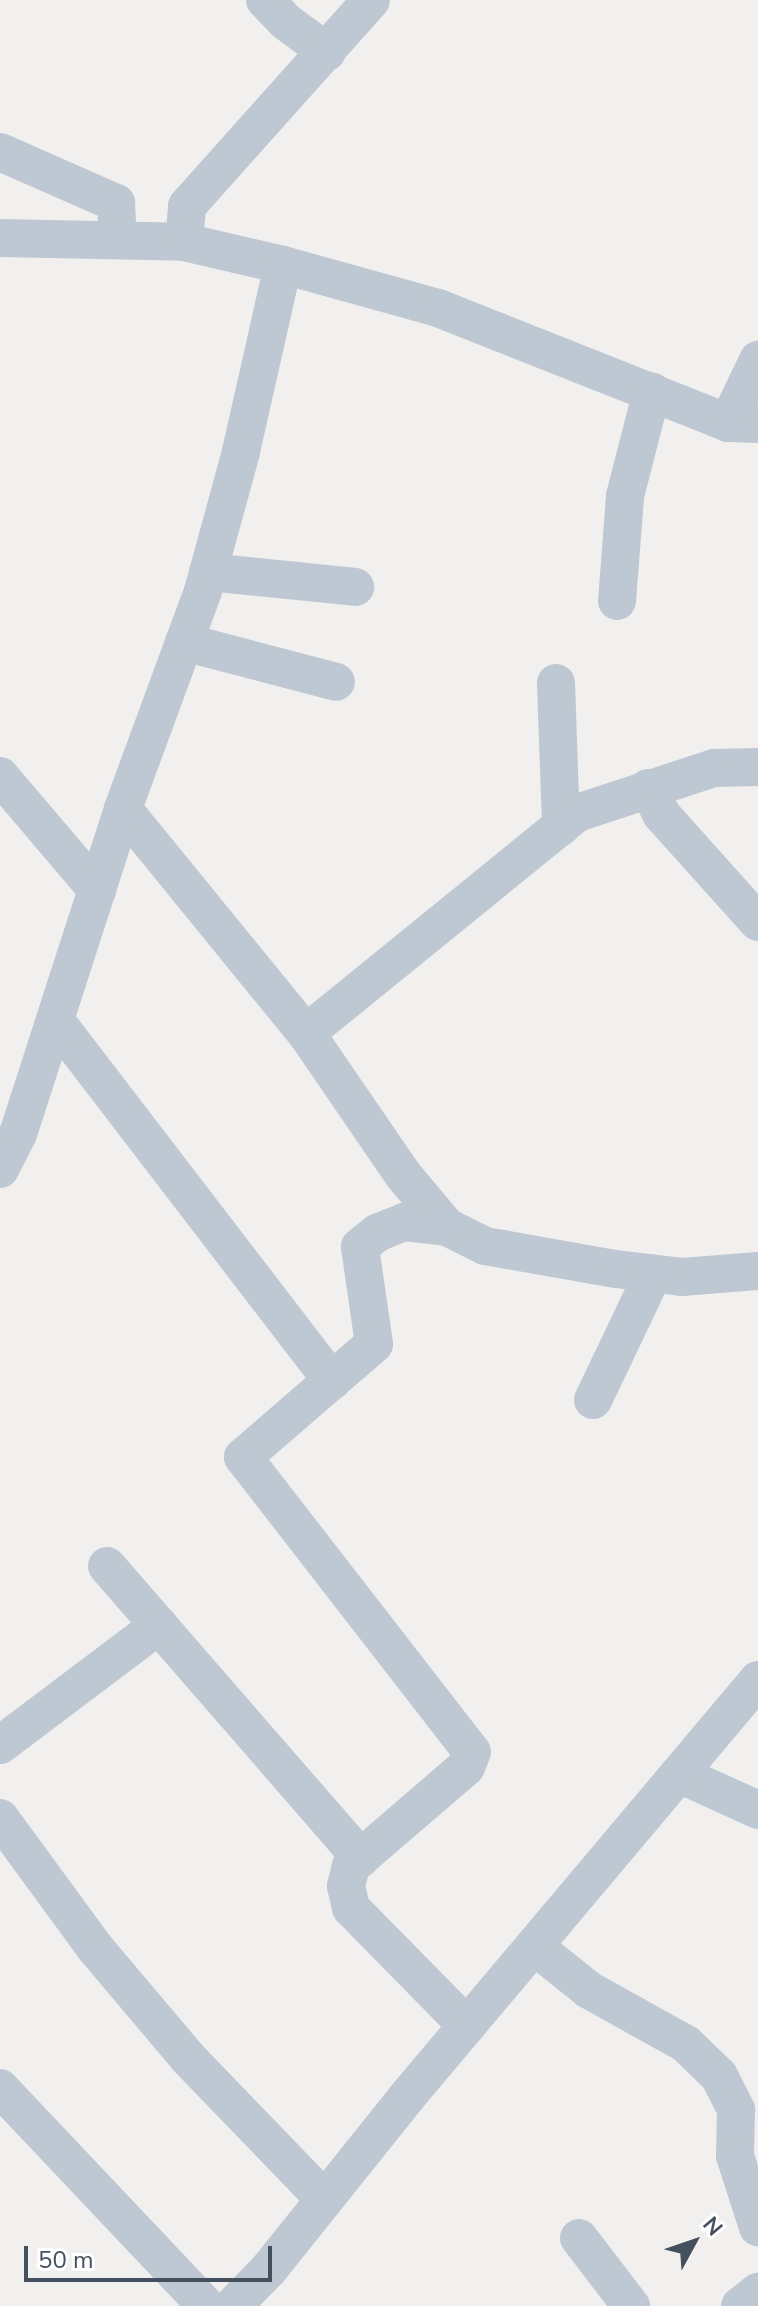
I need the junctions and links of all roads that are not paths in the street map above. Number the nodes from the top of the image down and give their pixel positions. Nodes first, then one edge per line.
1 (265, 0) edge
2 (371, 0) edge
3 (327, 52) junction
4 (0, 152) edge
5 (0, 238) edge
6 (118, 239) junction
7 (184, 242) junction
8 (283, 265) junction
9 (758, 360) edge
10 (652, 391) junction
11 (743, 424) edge
12 (208, 572) junction
13 (355, 587) dead end
14 (617, 601) dead end
15 (184, 642) junction
16 (336, 682) dead end
17 (556, 683) dead end
18 (758, 767) edge
19 (0, 776) edge
20 (648, 788) junction
21 (123, 809) junction
22 (561, 827) junction
23 (97, 890) junction
24 (758, 922) edge
25 (55, 1020) junction
26 (306, 1033) junction
27 (0, 1169) edge
28 (447, 1227) junction
29 (758, 1271) edge
30 (653, 1274) junction
31 (332, 1381) junction
32 (593, 1400) dead end
33 (107, 1566) dead end
34 (159, 1625) junction
35 (758, 1680) edge
36 (0, 1745) edge
37 (679, 1774) junction
38 (758, 1810) edge
39 (0, 1818) edge
40 (361, 1858) junction
41 (534, 1946) junction
42 (467, 2026) junction
43 (0, 2088) edge
44 (324, 2199) junction
45 (758, 2227) edge
46 (579, 2238) dead end
47 (758, 2292) edge
48 (206, 2306) edge
49 (233, 2306) edge
50 (631, 2306) edge
51 (740, 2306) edge

1 - 3 street
2 - 3 street
3 - 7 street
4 - 6 street
5 - 6 street
6 - 7 street
7 - 8 street
8 - 10 street
8 - 12 street
9 - 11 street
10 - 11 street
10 - 14 street
12 - 13 street
12 - 15 street
15 - 16 street
15 - 21 street
17 - 22 street
18 - 20 street
19 - 23 street
20 - 22 street
20 - 24 street
21 - 23 street
21 - 26 street
22 - 26 street
23 - 25 street
25 - 27 street
25 - 31 street
26 - 28 street
28 - 30 street
28 - 31 street
29 - 30 street
30 - 32 street
31 - 40 street
33 - 34 street
34 - 36 street
34 - 40 street
35 - 37 street
37 - 38 street
37 - 41 street
39 - 44 street
40 - 42 street
41 - 42 street
41 - 45 street
42 - 44 street
43 - 48 street
44 - 49 street
46 - 50 street
47 - 51 street

